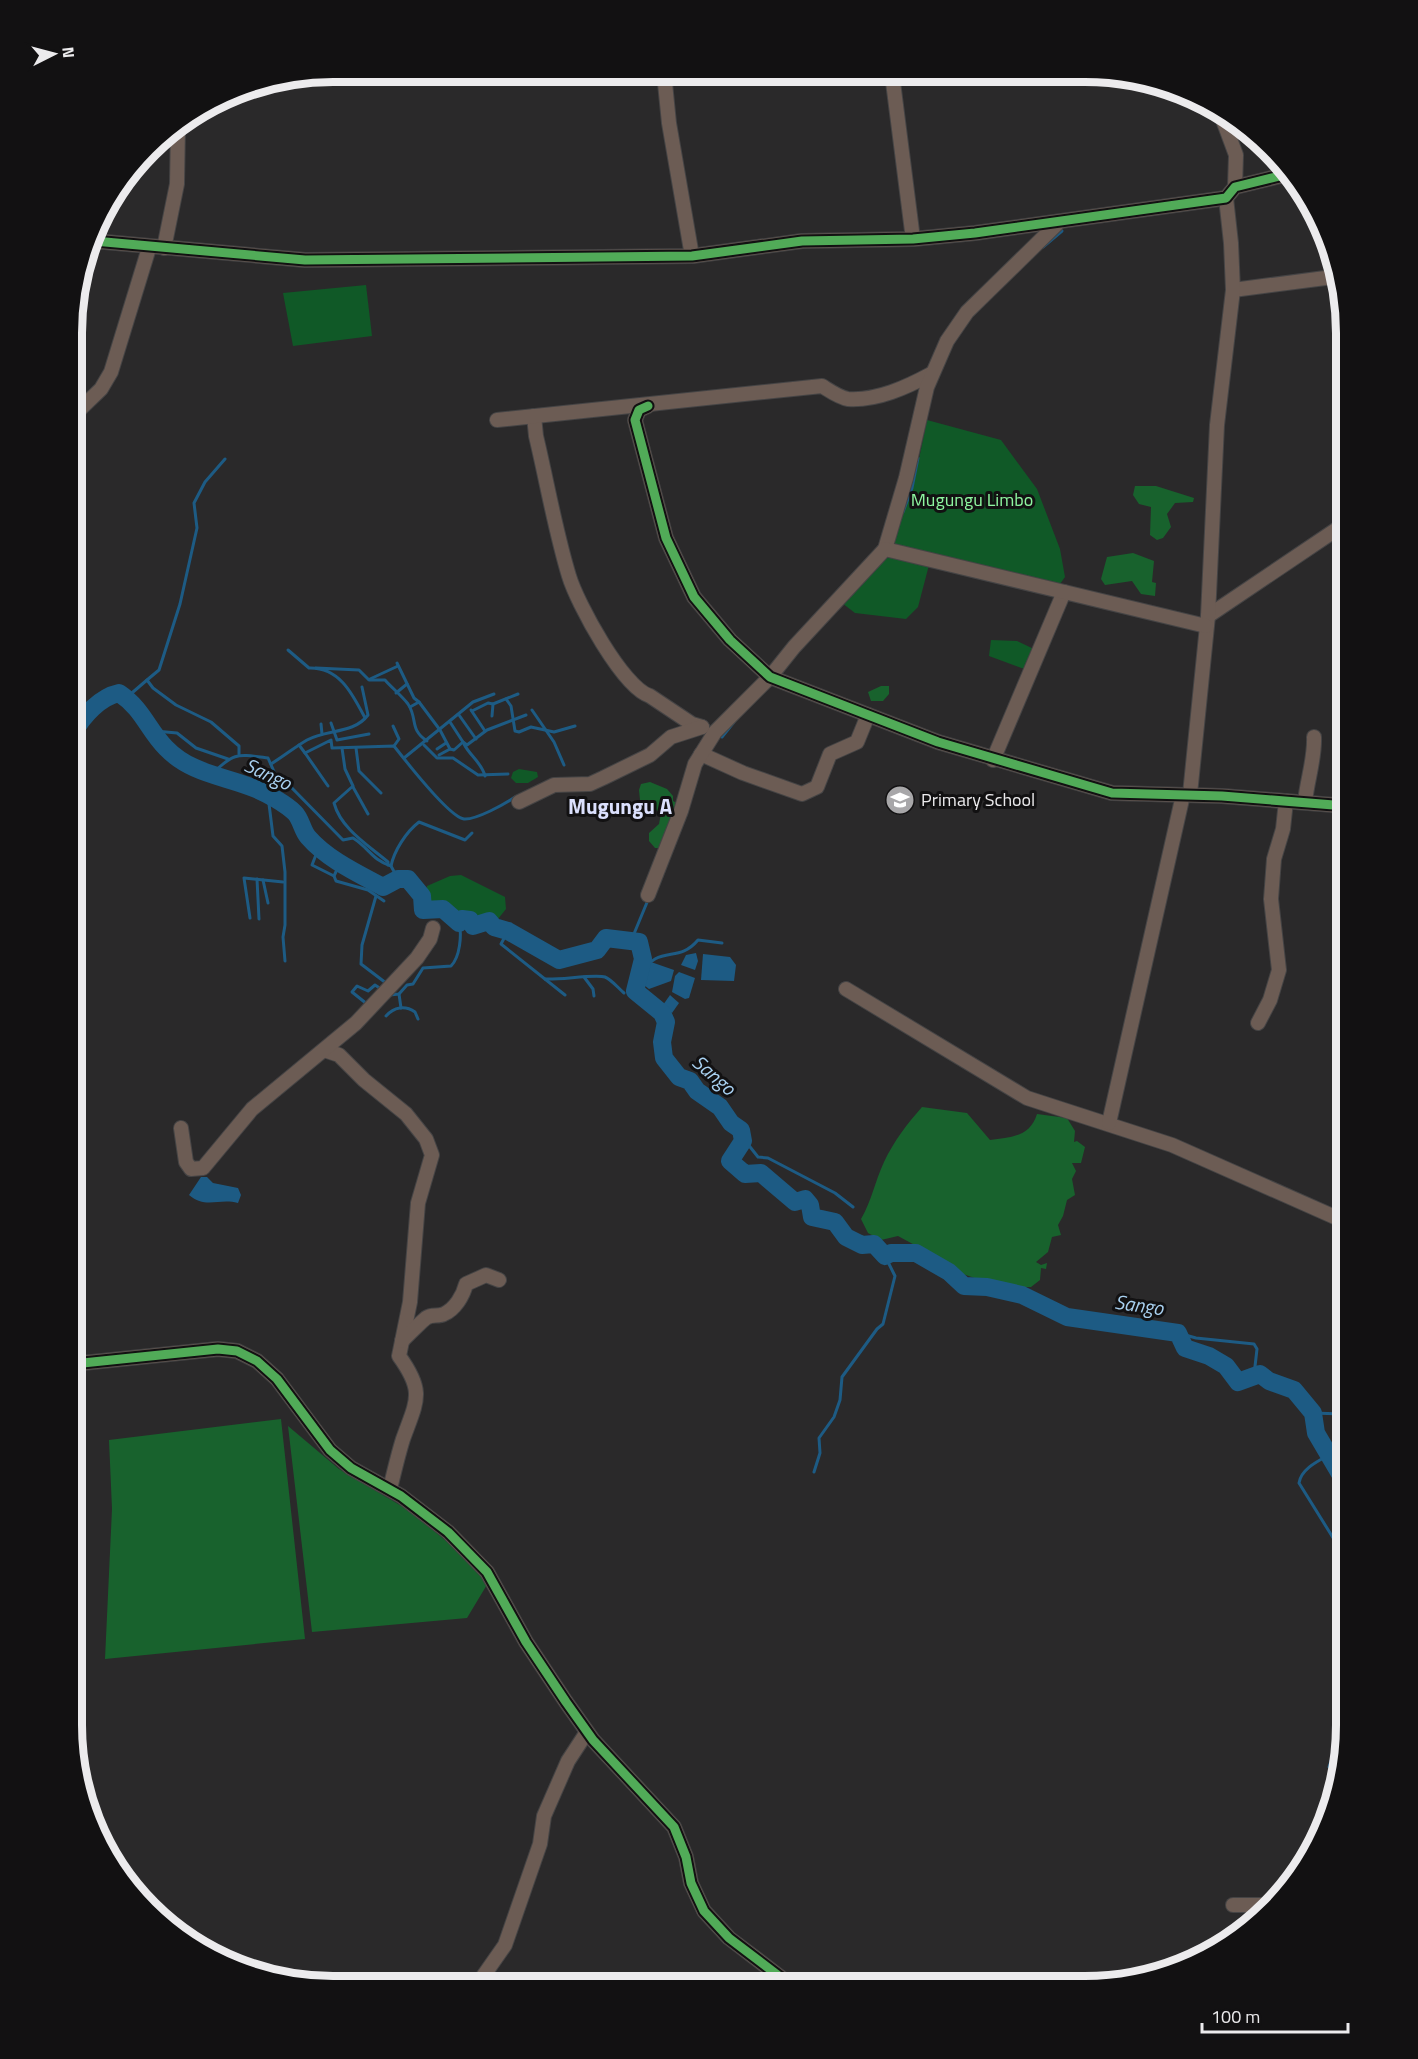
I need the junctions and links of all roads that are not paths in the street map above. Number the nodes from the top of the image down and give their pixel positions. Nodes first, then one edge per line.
1 (665, 82) edge
2 (893, 82) edge
3 (1225, 126) edge
4 (178, 137) edge
5 (1280, 176) edge
6 (1235, 187) junction
7 (1226, 198) junction
8 (1057, 224) junction
9 (913, 239) junction
10 (100, 242) edge
11 (149, 248) junction
12 (164, 248) junction
13 (692, 256) junction
14 (1330, 278) edge
15 (1233, 290) junction
16 (931, 374) junction
17 (648, 405) junction
18 (82, 407) edge
19 (618, 408) junction
20 (534, 416) junction
21 (497, 420) dead end
22 (635, 420) junction
23 (1336, 530) edge
24 (885, 549) junction
25 (1064, 592) junction
26 (1207, 621) junction
27 (770, 677) junction
28 (868, 715) junction
29 (709, 729) junction
30 (1314, 737) dead end
31 (701, 754) junction
32 (993, 760) junction
33 (1186, 795) junction
34 (1286, 801) junction
35 (519, 802) dead end
36 (1305, 802) junction
37 (1336, 805) edge
38 (648, 895) dead end
39 (433, 928) dead end
40 (846, 989) dead end
41 (1258, 1023) dead end
42 (337, 1040) junction
43 (324, 1050) junction
44 (339, 1055) junction
45 (1109, 1123) junction
46 (181, 1128) dead end
47 (1336, 1218) edge
48 (499, 1280) dead end
49 (402, 1341) junction
50 (82, 1363) edge
51 (390, 1489) junction
52 (585, 1735) dead end
53 (1233, 1905) dead end
54 (1260, 1905) edge
55 (483, 1976) edge
56 (779, 1976) edge

1 - 13 street
2 - 9 street
3 - 6 street
4 - 12 street
5 - 6 street
6 - 7 street
7 - 8 street
7 - 15 street
8 - 9 street
8 - 16 street
9 - 13 street
10 - 11 street
11 - 12 street
11 - 18 street
12 - 13 street
14 - 15 street
15 - 26 street
16 - 17 street
16 - 24 street
17 - 19 street
17 - 22 street
19 - 20 street
19 - 22 street
20 - 21 street
20 - 29 street
22 - 27 street
23 - 26 street
24 - 25 street
24 - 27 street
25 - 26 street
25 - 32 street
26 - 33 street
27 - 28 street
27 - 29 street
28 - 31 street
28 - 32 street
29 - 31 street
29 - 35 street
30 - 36 street
31 - 38 street
32 - 33 street
33 - 34 street
33 - 45 street
34 - 36 street
34 - 41 street
36 - 37 street
39 - 42 street
40 - 45 street
42 - 43 street
42 - 44 street
43 - 44 street
43 - 46 street
44 - 49 street
45 - 47 street
48 - 49 street
49 - 51 street
50 - 51 street
51 - 56 street
52 - 55 street
53 - 54 street

